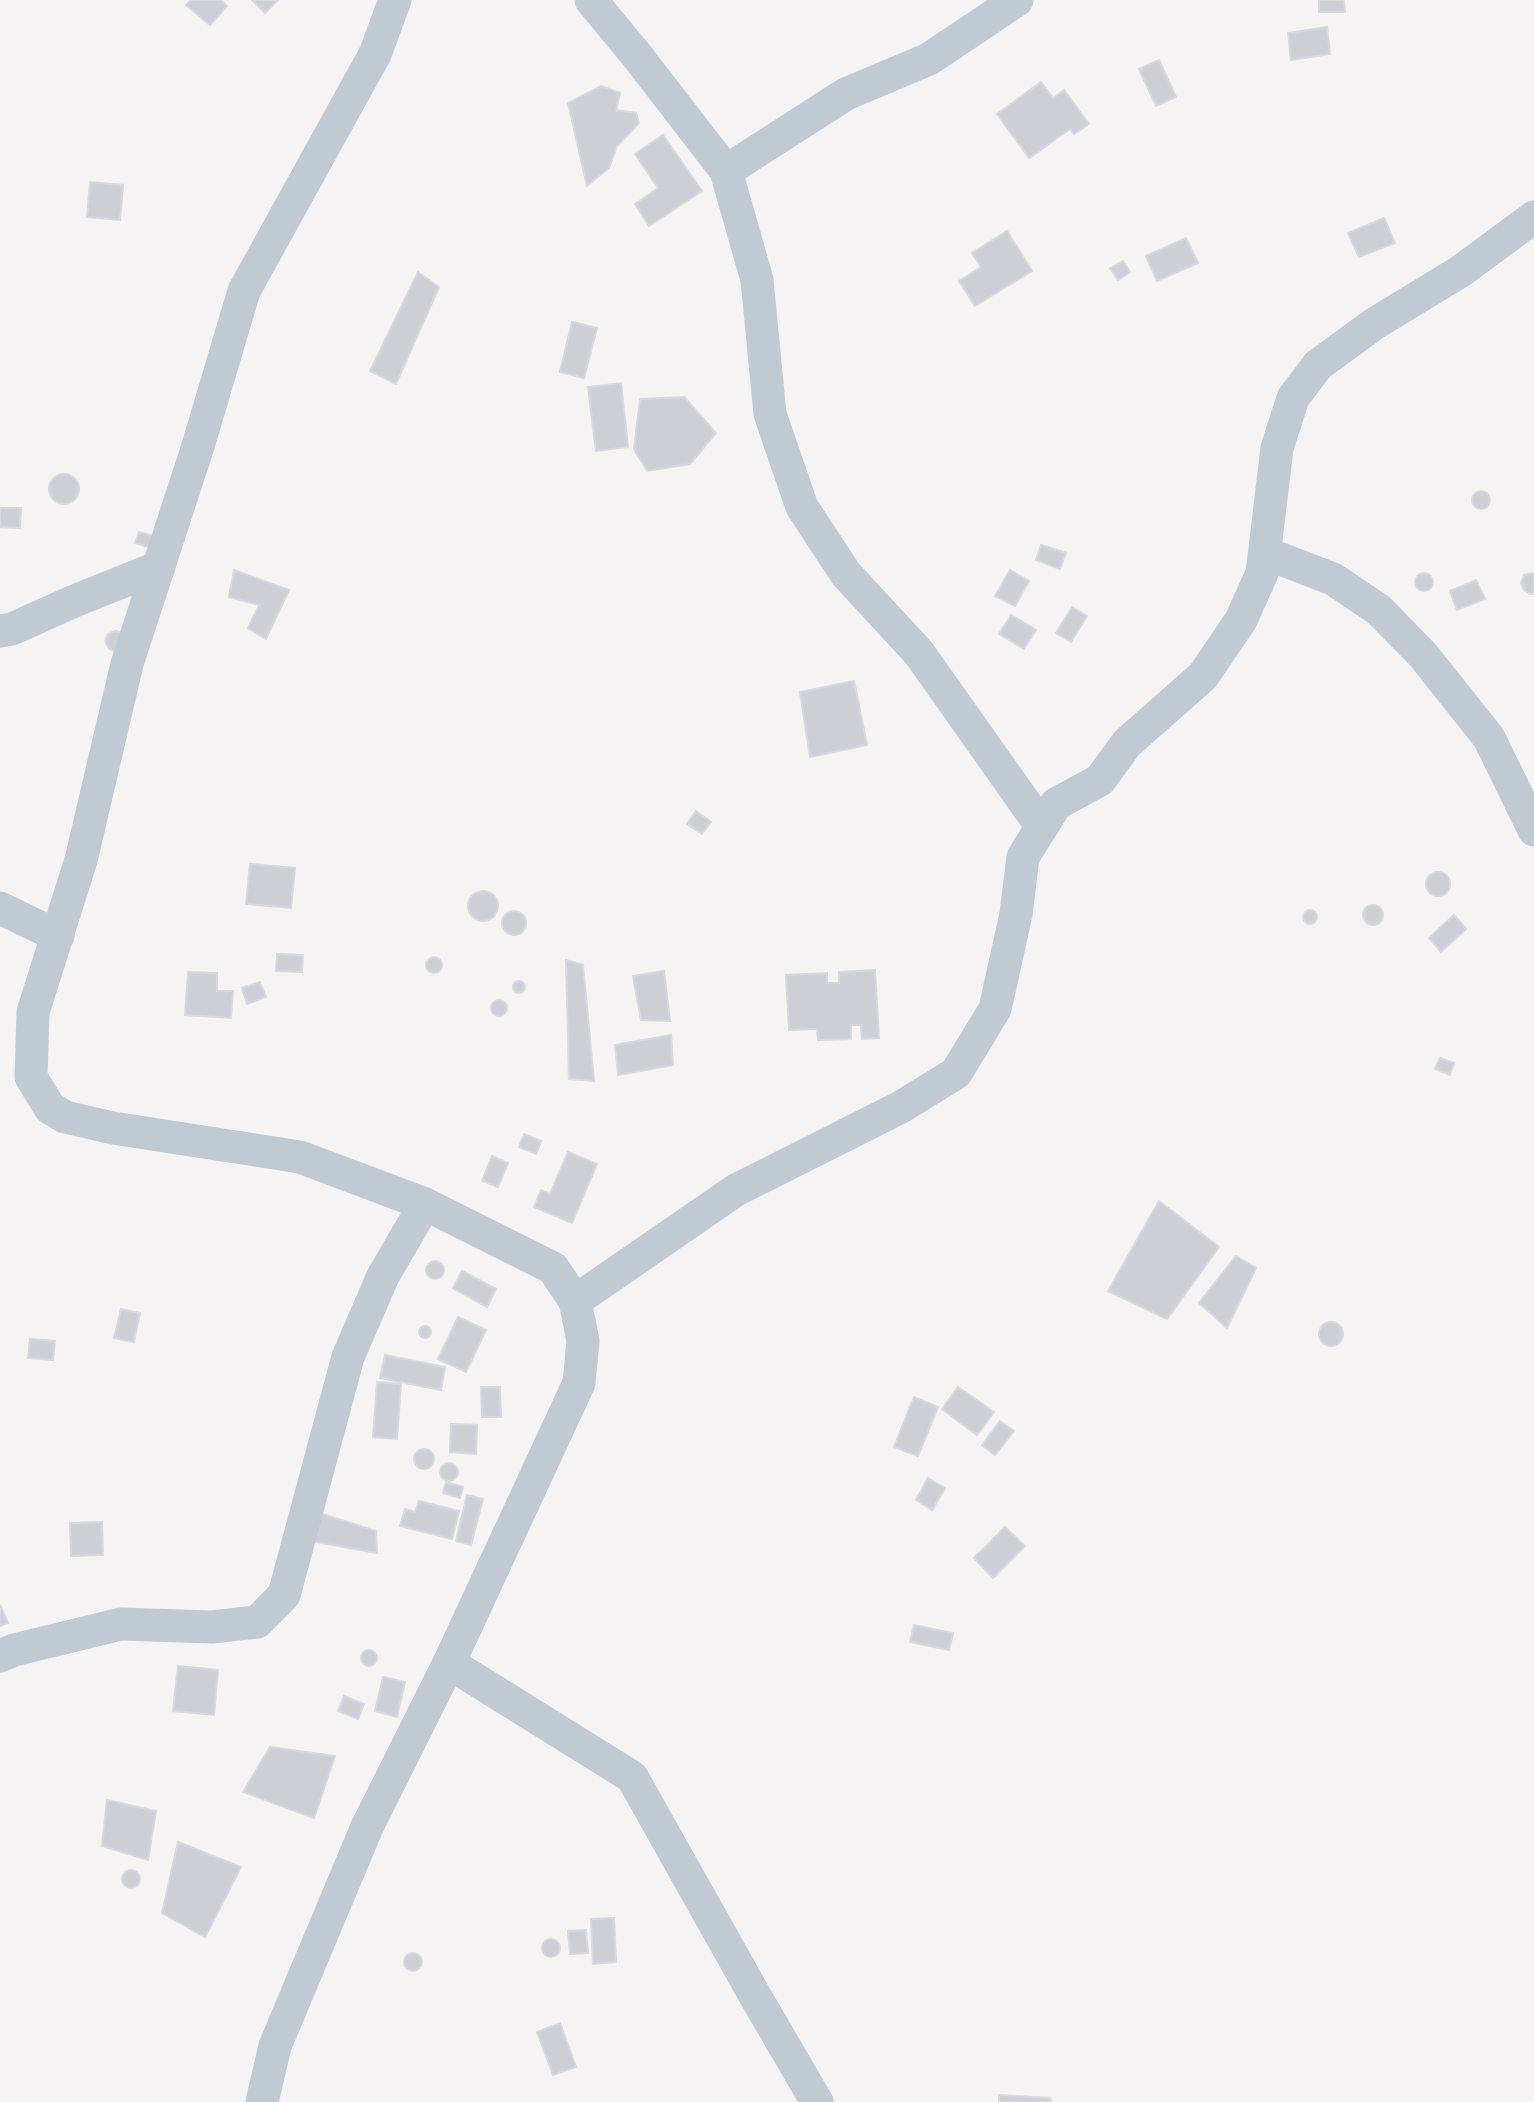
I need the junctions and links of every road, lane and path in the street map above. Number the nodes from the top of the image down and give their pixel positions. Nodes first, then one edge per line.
1 (395, 0) edge
2 (591, 0) edge
3 (1017, 0) edge
4 (726, 172) junction
5 (1534, 217) edge
6 (1265, 553) junction
7 (159, 568) junction
8 (0, 631) edge
9 (1042, 827) junction
10 (1534, 830) edge
11 (0, 908) edge
12 (58, 936) junction
13 (425, 1204) junction
14 (575, 1301) junction
15 (0, 1656) edge
16 (449, 1663) junction
17 (261, 2102) edge
18 (817, 2102) edge

1 - 7 street
2 - 4 street
3 - 4 street
4 - 9 street
5 - 6 street
6 - 9 street
6 - 10 street
7 - 8 street
7 - 12 street
9 - 14 street
11 - 12 street
12 - 13 street
13 - 14 street
13 - 15 street
14 - 16 street
16 - 17 street
16 - 18 street

